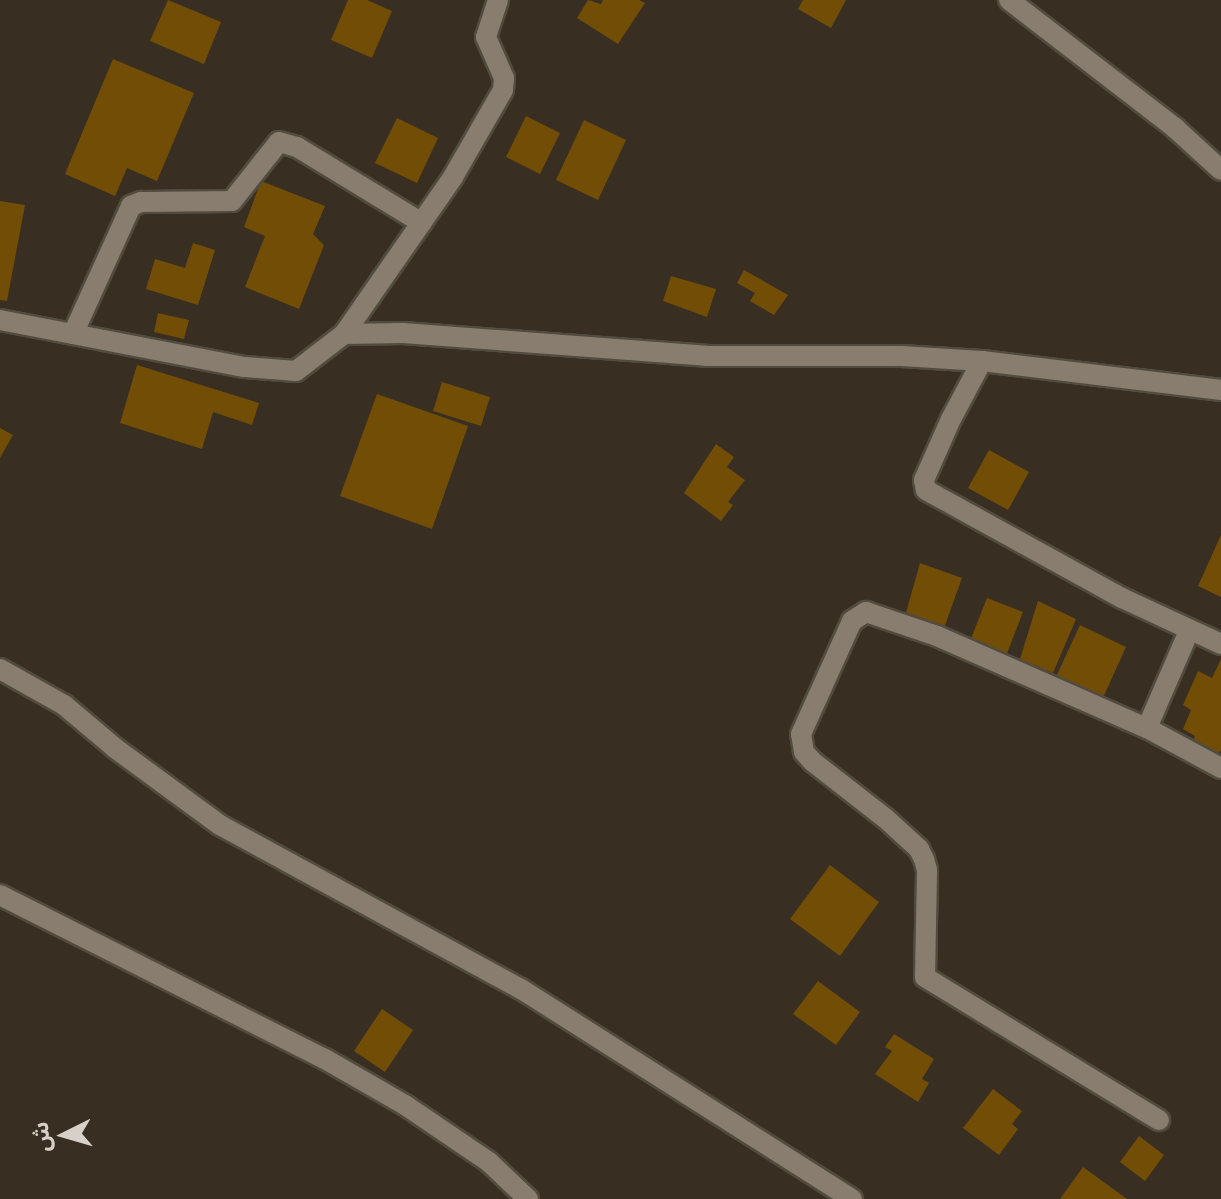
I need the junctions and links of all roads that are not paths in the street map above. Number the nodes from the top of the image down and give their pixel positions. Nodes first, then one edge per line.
1 (498, 0) edge
2 (1009, 0) edge
3 (1221, 170) edge
4 (422, 223) junction
5 (0, 320) edge
6 (73, 334) junction
7 (344, 334) junction
8 (982, 361) junction
9 (1221, 390) edge
10 (1189, 631) junction
11 (1221, 644) edge
12 (0, 669) edge
13 (1147, 728) junction
14 (1221, 768) edge
15 (0, 895) edge
16 (1159, 1120) dead end
17 (528, 1199) edge
18 (852, 1199) edge

1 - 4 street
2 - 3 street
4 - 6 street
4 - 7 street
5 - 6 street
6 - 7 street
7 - 8 street
8 - 9 street
8 - 10 street
10 - 11 street
10 - 13 street
12 - 18 street
13 - 14 street
13 - 16 street
15 - 17 street

